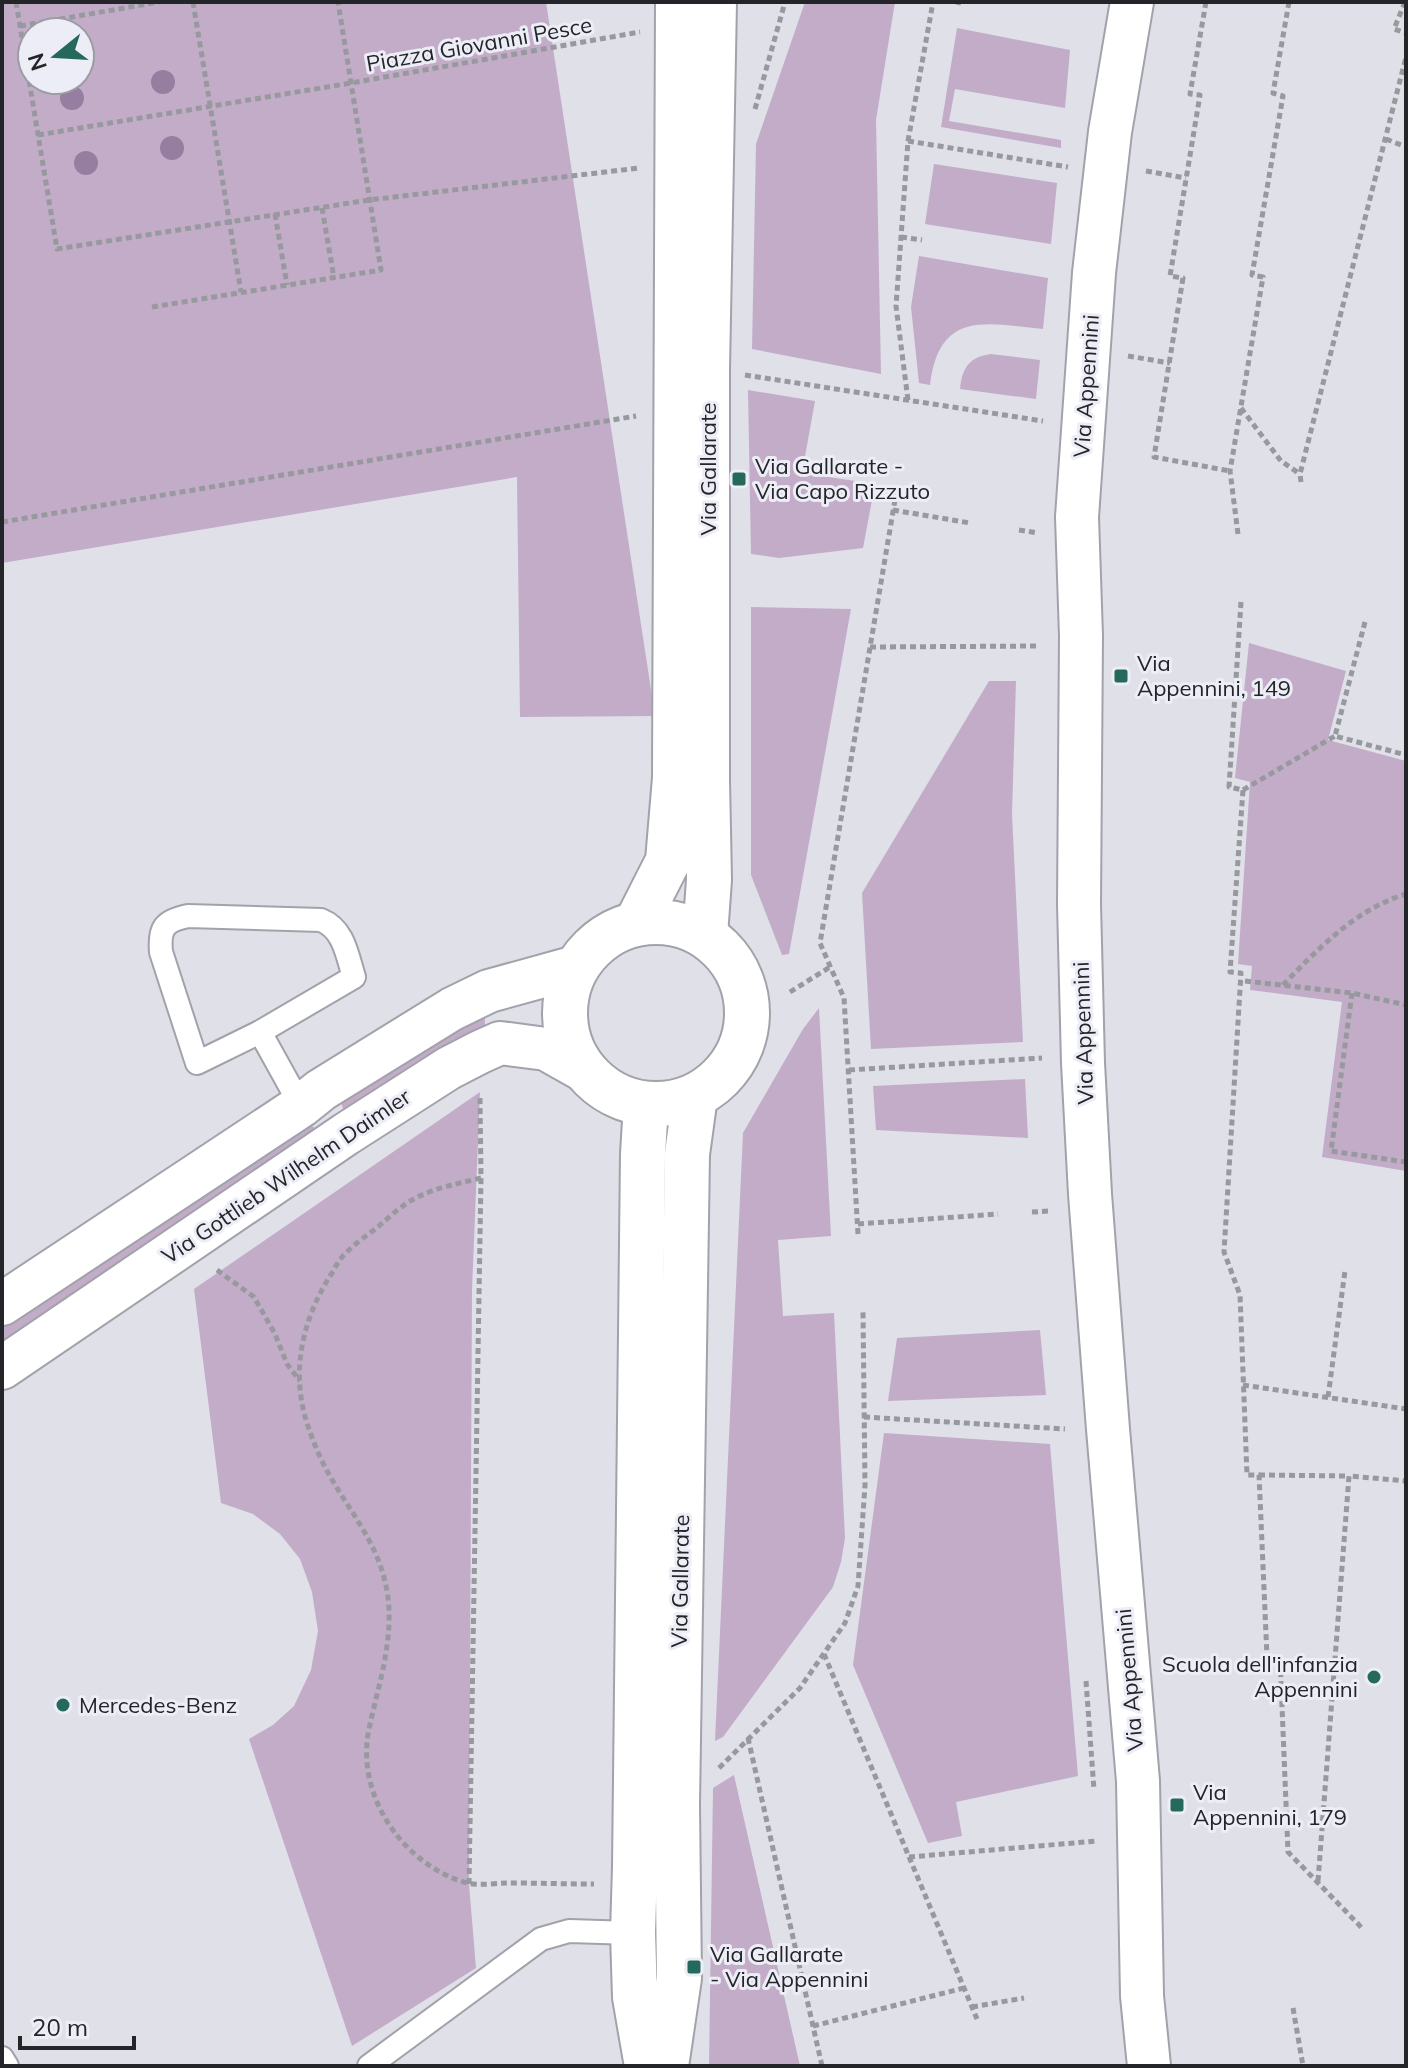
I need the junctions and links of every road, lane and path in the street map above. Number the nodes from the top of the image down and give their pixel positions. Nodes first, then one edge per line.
1 (159, 2) edge
2 (193, 2) edge
3 (338, 2) edge
4 (678, 2) edge
5 (714, 2) edge
6 (785, 2) edge
7 (933, 2) edge
8 (1132, 2) edge
9 (1206, 2) edge
10 (1289, 2) edge
11 (1405, 2) edge
12 (78, 16) edge
13 (646, 31) dead end
14 (1406, 33) edge
15 (1406, 57) edge
16 (351, 83) junction
17 (32, 96) edge
18 (210, 106) junction
19 (752, 119) dead end
20 (38, 135) junction
21 (1386, 139) junction
22 (908, 141) junction
23 (1406, 147) edge
24 (642, 167) dead end
25 (1079, 169) dead end
26 (1145, 171) dead end
27 (1186, 178) junction
28 (369, 200) junction
29 (322, 208) junction
30 (275, 214) junction
31 (229, 221) junction
32 (901, 237) junction
33 (922, 240) dead end
34 (334, 278) junction
35 (287, 285) junction
36 (241, 292) junction
37 (152, 307) dead end
38 (1127, 356) dead end
39 (1170, 363) junction
40 (732, 373) dead end
41 (908, 400) junction
42 (1241, 408) junction
43 (640, 415) dead end
44 (1054, 423) dead end
45 (1230, 471) junction
46 (1300, 474) junction
47 (1301, 482) dead end
48 (897, 488) dead end
49 (893, 510) junction
50 (2, 522) edge
51 (970, 523) dead end
52 (1019, 530) dead end
53 (1042, 534) dead end
54 (1238, 534) dead end
55 (1241, 602) dead end
56 (1365, 622) dead end
57 (1040, 646) dead end
58 (870, 647) junction
59 (1335, 736) junction
60 (1406, 755) edge
61 (1243, 790) junction
62 (1406, 894) edge
63 (637, 922) junction
64 (705, 935) junction
65 (576, 967) junction
66 (830, 967) junction
67 (1245, 981) dead end
68 (1282, 985) junction
69 (790, 992) dead end
70 (1352, 993) junction
71 (1406, 1005) edge
72 (260, 1032) junction
73 (1042, 1058) dead end
74 (849, 1070) junction
75 (585, 1071) junction
76 (480, 1092) dead end
77 (695, 1096) junction
78 (311, 1098) junction
79 (646, 1104) junction
80 (346, 1134) junction
81 (1406, 1162) edge
82 (481, 1178) junction
83 (1049, 1211) dead end
84 (1032, 1212) dead end
85 (998, 1214) dead end
86 (858, 1224) junction
87 (858, 1234) dead end
88 (216, 1269) dead end
89 (1345, 1271) dead end
90 (2, 1304) edge
91 (863, 1311) dead end
92 (2, 1368) edge
93 (300, 1381) junction
94 (1243, 1385) junction
95 (1328, 1397) junction
96 (1406, 1409) edge
97 (864, 1417) junction
98 (1065, 1429) dead end
99 (1259, 1475) junction
100 (1349, 1476) junction
101 (1406, 1481) edge
102 (824, 1653) junction
103 (1086, 1681) dead end
104 (748, 1738) junction
105 (1094, 1790) dead end
106 (677, 1805) junction
107 (1097, 1841) dead end
108 (909, 1857) junction
109 (1318, 1881) junction
110 (469, 1884) junction
111 (599, 1884) dead end
112 (1363, 1929) dead end
113 (633, 1933) junction
114 (964, 1988) junction
115 (1024, 1998) dead end
116 (972, 2007) junction
117 (1293, 2008) dead end
118 (977, 2019) dead end
119 (813, 2026) junction
120 (2, 2058) edge
121 (7, 2066) edge
122 (369, 2066) edge
123 (647, 2066) edge
124 (666, 2066) edge
125 (822, 2066) edge
126 (1149, 2066) edge
127 (1303, 2066) edge

1 - 12 path
2 - 18 path
3 - 16 path, Piazza Giovanni Pesce
4 - 63 main road, Via Gallarate
5 - 64 main road, Via Gallarate
6 - 19 path
7 - 22 path
8 - 126 street, Via Appennini
9 - 27 path
10 - 42 path
11 - 14 path
13 - 16 path, Piazza Giovanni Pesce
15 - 21 path
16 - 18 path, Piazza Giovanni Pesce
16 - 28 path, Piazza Giovanni Pesce
17 - 20 path
18 - 20 path, Piazza Giovanni Pesce
18 - 31 path
20 - 31 path
21 - 23 path
21 - 46 path
22 - 25 path
22 - 32 path
24 - 28 path
26 - 27 path
27 - 39 path
28 - 29 path
28 - 34 path, Piazza Giovanni Pesce
29 - 30 path
29 - 34 path
30 - 31 path
30 - 35 path
31 - 36 path
32 - 33 path
32 - 41 path
34 - 35 path, Piazza Giovanni Pesce
35 - 36 path, Piazza Giovanni Pesce
36 - 37 path, Piazza Giovanni Pesce
38 - 39 path
39 - 45 path
40 - 41 path
41 - 44 path
42 - 45 path
42 - 46 path
43 - 50 path
45 - 54 path
46 - 47 path
48 - 49 path
49 - 51 path
49 - 58 path
52 - 53 path
55 - 61 path
56 - 59 path
57 - 58 path
58 - 66 path
59 - 60 path
59 - 61 path
61 - 94 path
62 - 68 path
63 - 64 main road
63 - 65 main road
64 - 77 main road
65 - 75 main road
65 - 78 street
66 - 69 path
66 - 74 path
67 - 68 path
68 - 70 path
70 - 71 path
70 - 81 path
72 - 72 lane
72 - 78 lane
73 - 74 path
74 - 86 path
75 - 79 main road
75 - 80 street, Via Gottlieb Wilhelm Daimler
76 - 82 path
77 - 79 main road
77 - 106 main road, Via Gallarate
78 - 80 lane
78 - 90 street
79 - 113 main road, Via Gallarate
80 - 92 street, Via Gottlieb Wilhelm Daimler
82 - 93 path
82 - 110 path
83 - 84 path
85 - 86 path
86 - 87 path
88 - 93 path
89 - 95 path
91 - 97 path
93 - 110 path
94 - 95 path
94 - 99 path
95 - 96 path
97 - 98 path
97 - 102 path
99 - 100 path
99 - 109 path
100 - 101 path
100 - 109 path
102 - 104 path
102 - 108 path
103 - 105 path
104 - 106 path
104 - 119 path
106 - 124 main road, Via Gallarate
107 - 108 path
108 - 114 path
109 - 112 path
110 - 111 path
113 - 122 lane
113 - 123 main road, Via Gallarate
114 - 116 path
114 - 119 path
115 - 116 path
116 - 118 path
117 - 127 path
119 - 125 path
120 - 121 lane

